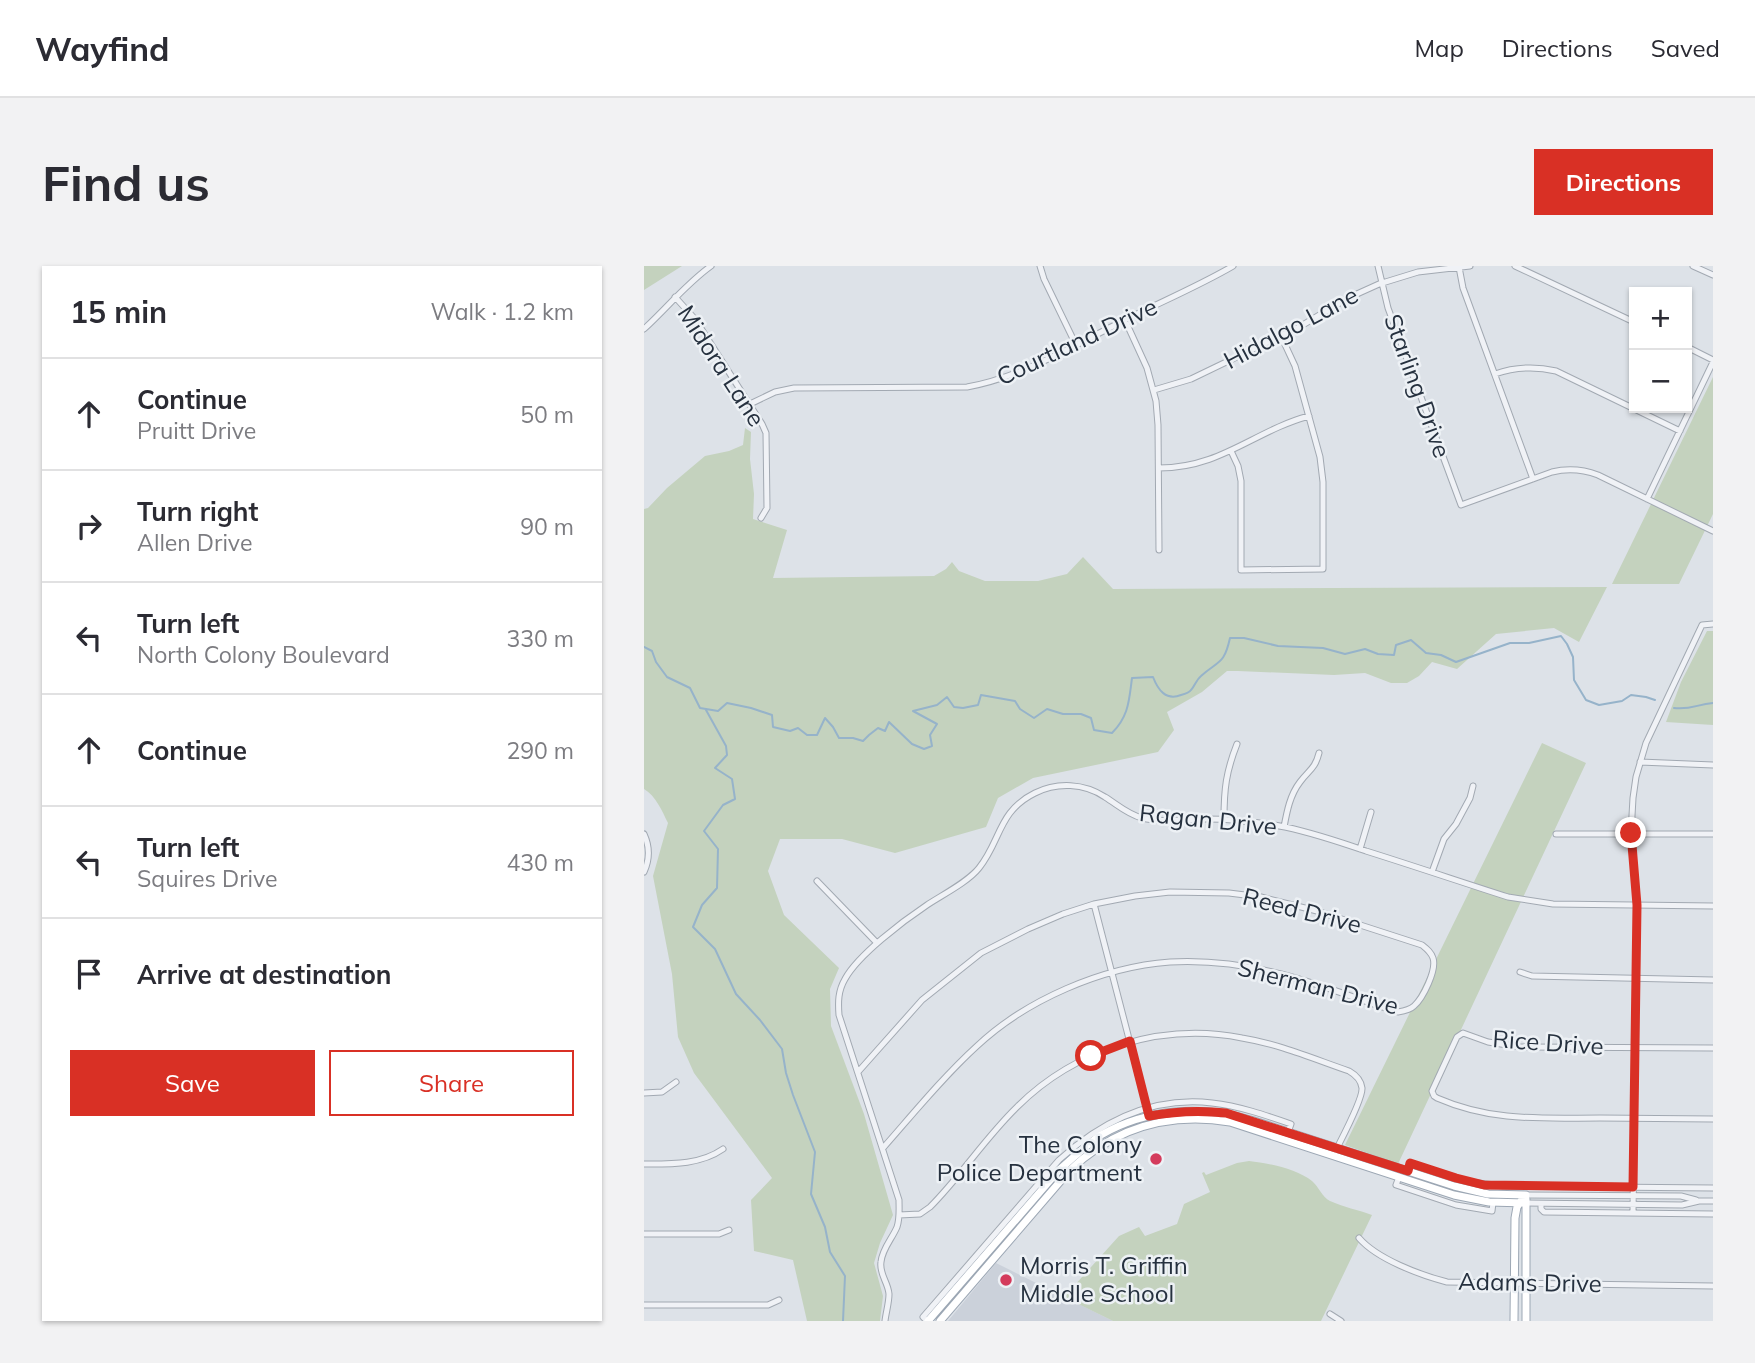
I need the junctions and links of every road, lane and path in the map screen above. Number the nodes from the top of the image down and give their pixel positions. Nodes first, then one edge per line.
1 (712, 266) edge
2 (1040, 266) edge
3 (1233, 266) edge
4 (1378, 266) edge
5 (1470, 266) edge
6 (1516, 266) edge
7 (1693, 266) edge
8 (1459, 267) edge
9 (1713, 275) edge
10 (1381, 283) junction
11 (675, 297) junction
12 (1125, 320) junction
13 (1629, 320) edge
14 (644, 329) edge
15 (1281, 336) junction
16 (1076, 345) junction
17 (1692, 350) edge
18 (1713, 361) edge
19 (1495, 374) junction
20 (1154, 390) junction
21 (750, 404) junction
22 (1309, 416) junction
23 (1680, 430) junction
24 (1231, 451) junction
25 (1159, 468) junction
26 (1533, 479) junction
27 (1647, 499) junction
28 (761, 517) dead end
29 (1713, 531) edge
30 (1159, 550) dead end
31 (1713, 624) edge
32 (1237, 744) dead end
33 (1319, 753) dead end
34 (1640, 762) junction
35 (1713, 765) edge
36 (1473, 786) dead end
37 (1371, 812) dead end
38 (1224, 819) junction
39 (1284, 827) junction
40 (1631, 833) junction
41 (644, 834) edge
42 (1556, 834) dead end
43 (1713, 834) edge
44 (1360, 849) junction
45 (644, 872) edge
46 (1432, 872) junction
47 (817, 881) dead end
48 (1094, 904) junction
49 (1637, 905) junction
50 (1713, 906) edge
51 (877, 943) junction
52 (1520, 972) dead end
53 (1112, 973) junction
54 (1636, 978) junction
55 (1713, 980) edge
56 (1427, 985) joint
57 (1130, 1041) junction
58 (1635, 1048) junction
59 (1713, 1048) edge
60 (858, 1072) junction
61 (676, 1082) dead end
62 (644, 1093) edge
63 (1149, 1116) junction
64 (1634, 1118) junction
65 (1713, 1119) edge
66 (883, 1148) junction
67 (723, 1149) dead end
68 (1335, 1152) junction
69 (644, 1164) edge
70 (1408, 1171) junction
71 (1633, 1187) junction
72 (1713, 1188) edge
73 (1633, 1195) junction
74 (1524, 1201) junction
75 (1699, 1201) junction
76 (1713, 1201) edge
77 (1502, 1203) junction
78 (1541, 1203) junction
79 (1633, 1205) junction
80 (1633, 1213) junction
81 (1713, 1214) edge
82 (899, 1215) junction
83 (1515, 1218) junction
84 (729, 1230) dead end
85 (644, 1234) edge
86 (1359, 1238) dead end
87 (1515, 1283) junction
88 (1526, 1283) junction
89 (1713, 1286) edge
90 (779, 1300) dead end
91 (644, 1305) edge
92 (1330, 1314) dead end
93 (885, 1321) edge
94 (928, 1321) edge
95 (940, 1321) edge
96 (1341, 1321) edge
97 (1514, 1321) edge
98 (1526, 1321) edge

1 - 11 street
2 - 16 street
3 - 12 street, Courtland Drive
4 - 10 street, Starling Drive
5 - 8 street, Hidalgo Lane
6 - 13 street
7 - 9 street
8 - 10 street, Hidalgo Lane
8 - 19 street
10 - 15 street, Hidalgo Lane
10 - 26 street, Starling Drive
11 - 14 street
11 - 21 street, Midora Lane
12 - 16 street, Courtland Drive
12 - 20 street
15 - 20 street, Hidalgo Lane
15 - 22 street
16 - 21 street, Courtland Drive
17 - 18 street
18 - 23 street
19 - 23 street
19 - 26 street
20 - 25 street
21 - 28 street, Midora Lane
22 - 24 street
22 - 24 street
23 - 27 street
24 - 25 street
25 - 30 street
26 - 27 street
27 - 29 street
31 - 34 street
32 - 38 street
33 - 39 street
34 - 35 street
34 - 40 street
36 - 46 street
37 - 44 street
38 - 39 street, Ragan Drive
38 - 51 street, Ragan Drive
39 - 44 street, Ragan Drive
40 - 42 street
40 - 43 street
40 - 49 street
41 - 45 street
44 - 46 street, Ragan Drive
46 - 49 street, Ragan Drive
47 - 51 street
48 - 53 street
48 - 56 street, Reed Drive
48 - 60 street, Reed Drive
49 - 50 street, Ragan Drive
49 - 54 street
51 - 60 street, Ragan Drive
52 - 54 street
53 - 56 street, Sherman Drive
53 - 57 street
53 - 66 street, Sherman Drive
54 - 55 street
54 - 58 street
57 - 63 street
57 - 68 street
57 - 82 street
58 - 59 street, Rice Drive
58 - 64 street
58 - 64 street, Rice Drive
60 - 66 street, Ragan Drive
61 - 62 street
63 - 68 main road
63 - 68 main road
63 - 94 main road
63 - 95 main road
64 - 65 street
64 - 71 street
66 - 82 street, Ragan Drive
67 - 69 street
68 - 70 main road
68 - 77 main road
70 - 71 street
70 - 74 main road
71 - 72 street
71 - 73 street
73 - 74 street
73 - 75 street
73 - 79 street
74 - 77 main road
74 - 78 street
74 - 83 main road
74 - 88 main road
75 - 76 street
75 - 79 street
77 - 83 main road
78 - 79 street
78 - 80 street
79 - 80 street
80 - 81 street
82 - 93 street
83 - 87 main road
84 - 85 street
86 - 87 street, Adams Drive
87 - 88 street, Adams Drive
87 - 97 main road
88 - 89 street, Adams Drive
88 - 98 main road
90 - 91 street
92 - 96 street

